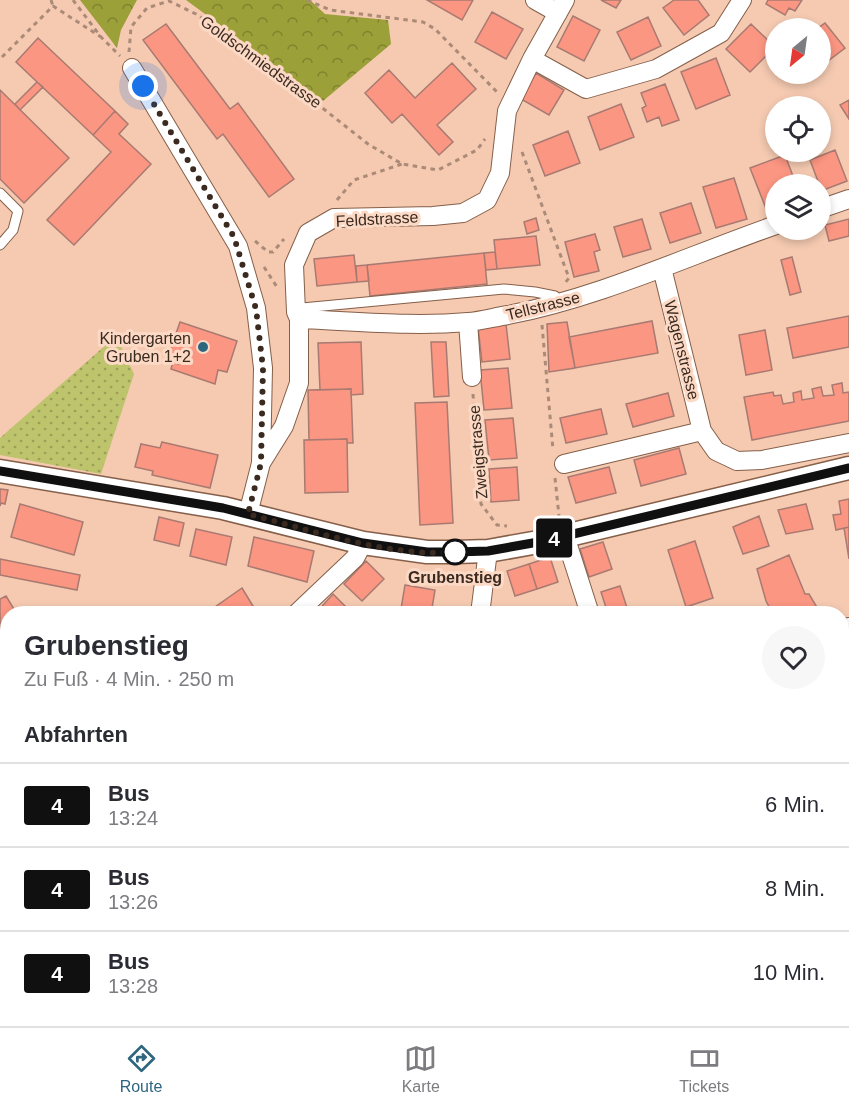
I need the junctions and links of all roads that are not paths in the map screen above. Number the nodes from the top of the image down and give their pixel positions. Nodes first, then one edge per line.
1 (535, 0) edge
2 (742, 0) edge
3 (561, 6) edge
4 (532, 59) junction
5 (132, 68) road end
6 (0, 193) edge
7 (849, 199) edge
8 (831, 205) edge
9 (765, 229) edge
10 (0, 245) edge
11 (662, 268) junction
12 (555, 296) road end
13 (298, 315) junction
14 (468, 322) junction
15 (472, 377) road end
16 (702, 431) junction
17 (849, 443) edge
18 (261, 463) junction
19 (558, 465) road end
20 (849, 468) edge
21 (0, 471) edge
22 (248, 514) junction
23 (562, 526) junction
24 (363, 543) junction
25 (488, 551) junction
26 (304, 606) edge
27 (481, 606) edge
28 (587, 606) edge

1 - 3 street
2 - 4 street
3 - 4 street, Feldstrasse
4 - 13 street, Feldstrasse
5 - 18 street
6 - 10 lane
7 - 8 street
9 - 11 street, Tellstrasse
11 - 14 street, Tellstrasse
11 - 16 street, Wagenstrasse
12 - 13 lane, Tellstrasse
13 - 14 street, Tellstrasse
13 - 18 street, Feldstrasse
14 - 15 street
16 - 17 street, Wagenstrasse
16 - 19 street
18 - 22 street, Feldstrasse
20 - 23 street
21 - 22 street
22 - 24 street
23 - 25 street
23 - 28 street
24 - 25 street
24 - 26 street
25 - 27 street

